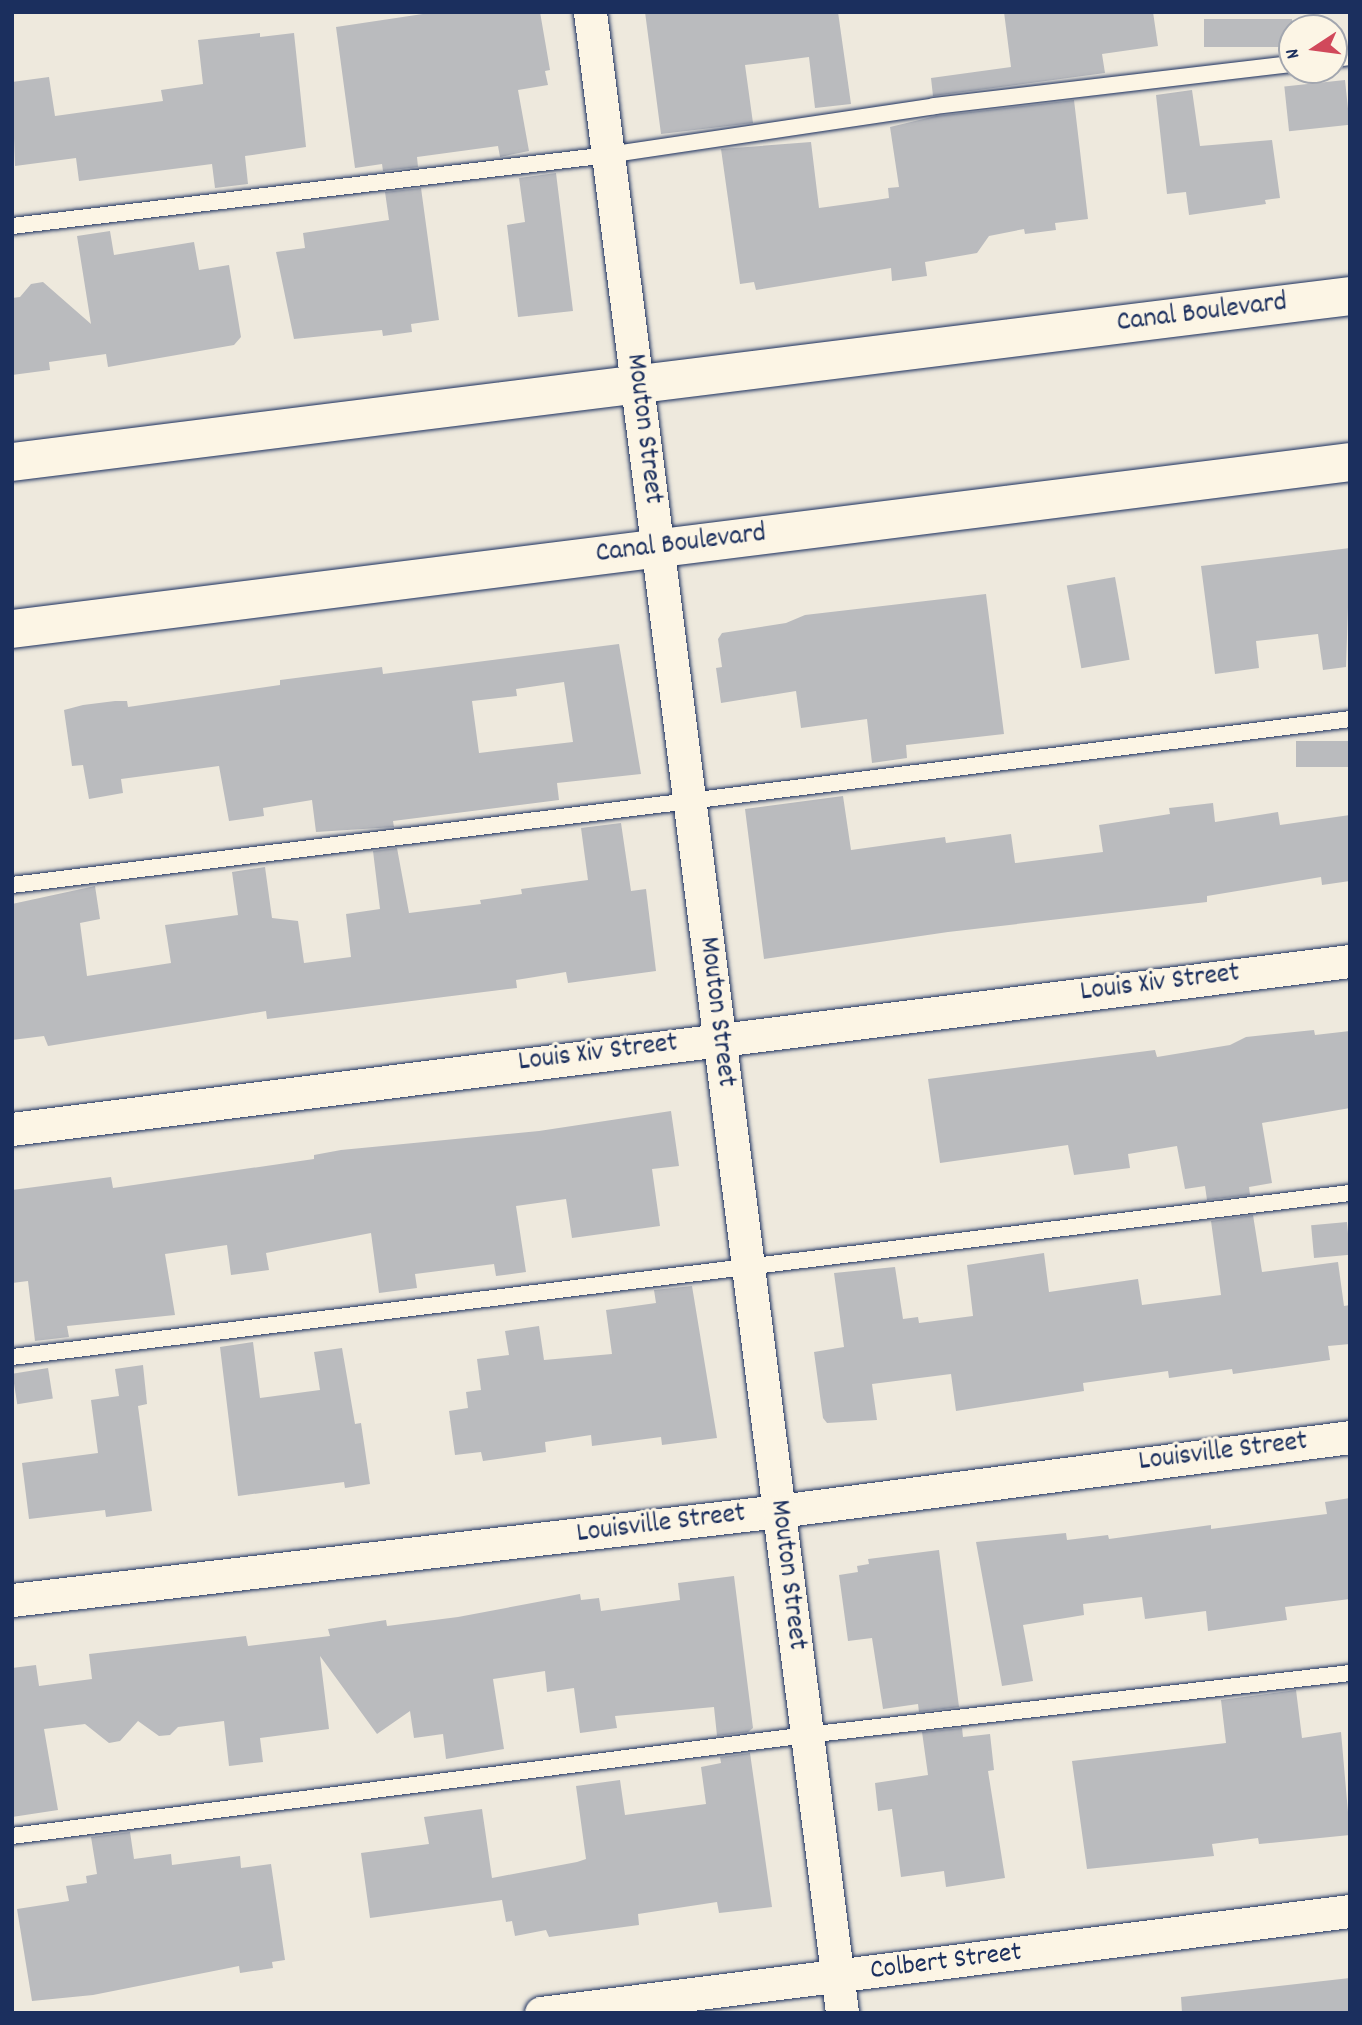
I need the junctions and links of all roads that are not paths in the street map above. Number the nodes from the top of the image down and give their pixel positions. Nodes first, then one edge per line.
1 (590, 12) edge
2 (1278, 66) edge
3 (608, 155) junction
4 (12, 226) edge
5 (1350, 296) edge
6 (637, 384) junction
7 (12, 462) edge
8 (1350, 462) edge
9 (657, 548) junction
10 (12, 629) edge
11 (1350, 719) edge
12 (689, 800) junction
13 (12, 885) edge
14 (1350, 961) edge
15 (720, 1039) junction
16 (12, 1129) edge
17 (1350, 1192) edge
18 (748, 1268) junction
19 (12, 1357) edge
20 (1350, 1437) edge
21 (779, 1511) junction
22 (12, 1600) edge
23 (1350, 1673) edge
24 (807, 1735) junction
25 (12, 1836) edge
26 (1350, 1911) edge
27 (838, 1977) junction
28 (541, 2013) edge
29 (842, 2013) edge

1 - 3 street, Mouton Street
2 - 3 lane
3 - 4 lane
3 - 6 street, Mouton Street
5 - 6 main road, Canal Boulevard
6 - 7 main road, Canal Boulevard
6 - 9 street, Mouton Street
8 - 9 main road, Canal Boulevard
9 - 10 main road, Canal Boulevard
9 - 12 street, Mouton Street
11 - 12 lane
12 - 13 lane
12 - 15 street, Mouton Street
14 - 15 street, Louis Xiv Street
15 - 16 street, Louis Xiv Street
15 - 18 street, Mouton Street
17 - 18 lane
18 - 19 lane
18 - 21 street, Mouton Street
20 - 21 street, Louisville Street
21 - 22 street, Louisville Street
21 - 24 street, Mouton Street
23 - 24 lane
24 - 25 lane
24 - 27 street, Mouton Street
26 - 27 street, Colbert Street
27 - 28 street, Colbert Street
27 - 29 street, Mouton Street

